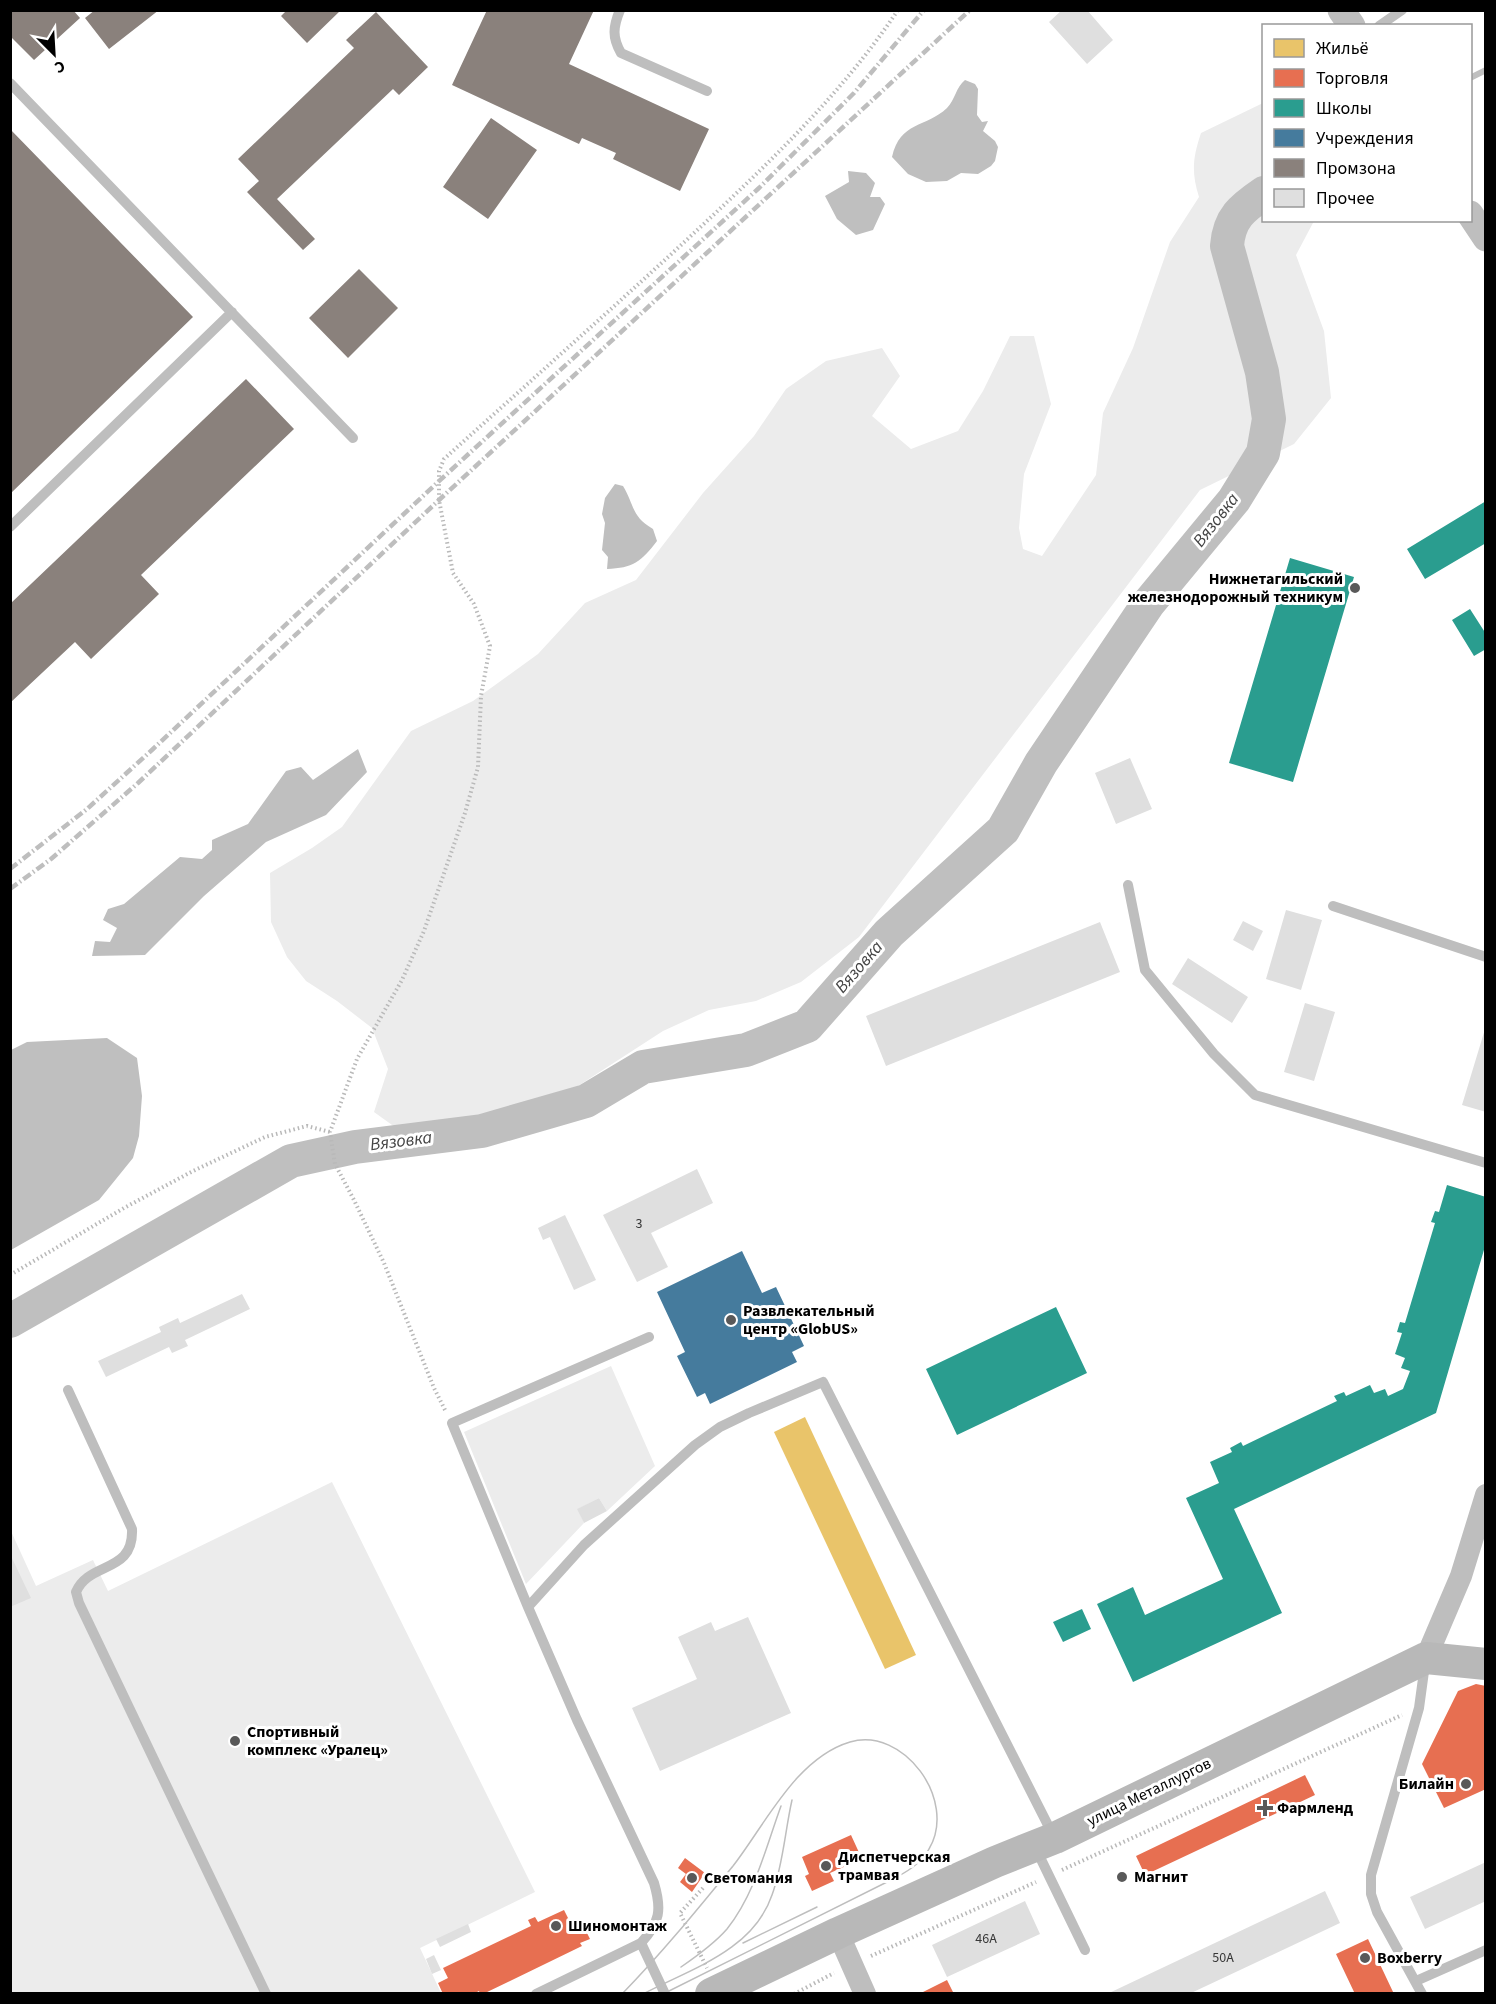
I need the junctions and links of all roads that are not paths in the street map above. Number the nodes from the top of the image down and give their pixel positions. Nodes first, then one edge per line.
1 (621, 10) edge
2 (1341, 10) edge
3 (1402, 10) edge
4 (1351, 24) edge
5 (1382, 24) edge
6 (10, 83) edge
7 (707, 91) dead end
8 (1472, 217) edge
9 (1485, 238) edge
10 (232, 312) junction
11 (353, 438) dead end
12 (10, 527) edge
13 (1128, 885) dead end
14 (1333, 906) dead end
15 (1485, 957) edge
16 (1485, 1163) edge
17 (649, 1337) dead end
18 (69, 1390) dead end
19 (1485, 1495) edge
20 (528, 1607) junction
21 (1426, 1658) junction
22 (1485, 1664) edge
23 (1045, 1842) junction
24 (838, 1933) junction
25 (641, 1942) junction
26 (1085, 1950) dead end
27 (1485, 1950) edge
28 (1416, 1981) junction
29 (714, 1992) edge
30 (266, 1994) edge
31 (536, 1994) edge
32 (665, 1994) edge
33 (865, 1994) edge
34 (1422, 1994) edge

1 - 7 lane
2 - 4 street
3 - 5 lane
6 - 10 lane
8 - 9 street
10 - 11 lane
10 - 12 lane
13 - 16 lane
14 - 15 lane
17 - 20 lane
18 - 30 lane
19 - 21 street
20 - 23 lane
20 - 25 lane
21 - 22 main road
21 - 23 main road, улица Металлургов
21 - 28 lane
23 - 24 main road, улица Металлургов
23 - 26 lane
24 - 29 main road, улица Металлургов
24 - 33 street
25 - 31 lane
25 - 32 lane
27 - 28 lane
28 - 34 lane

